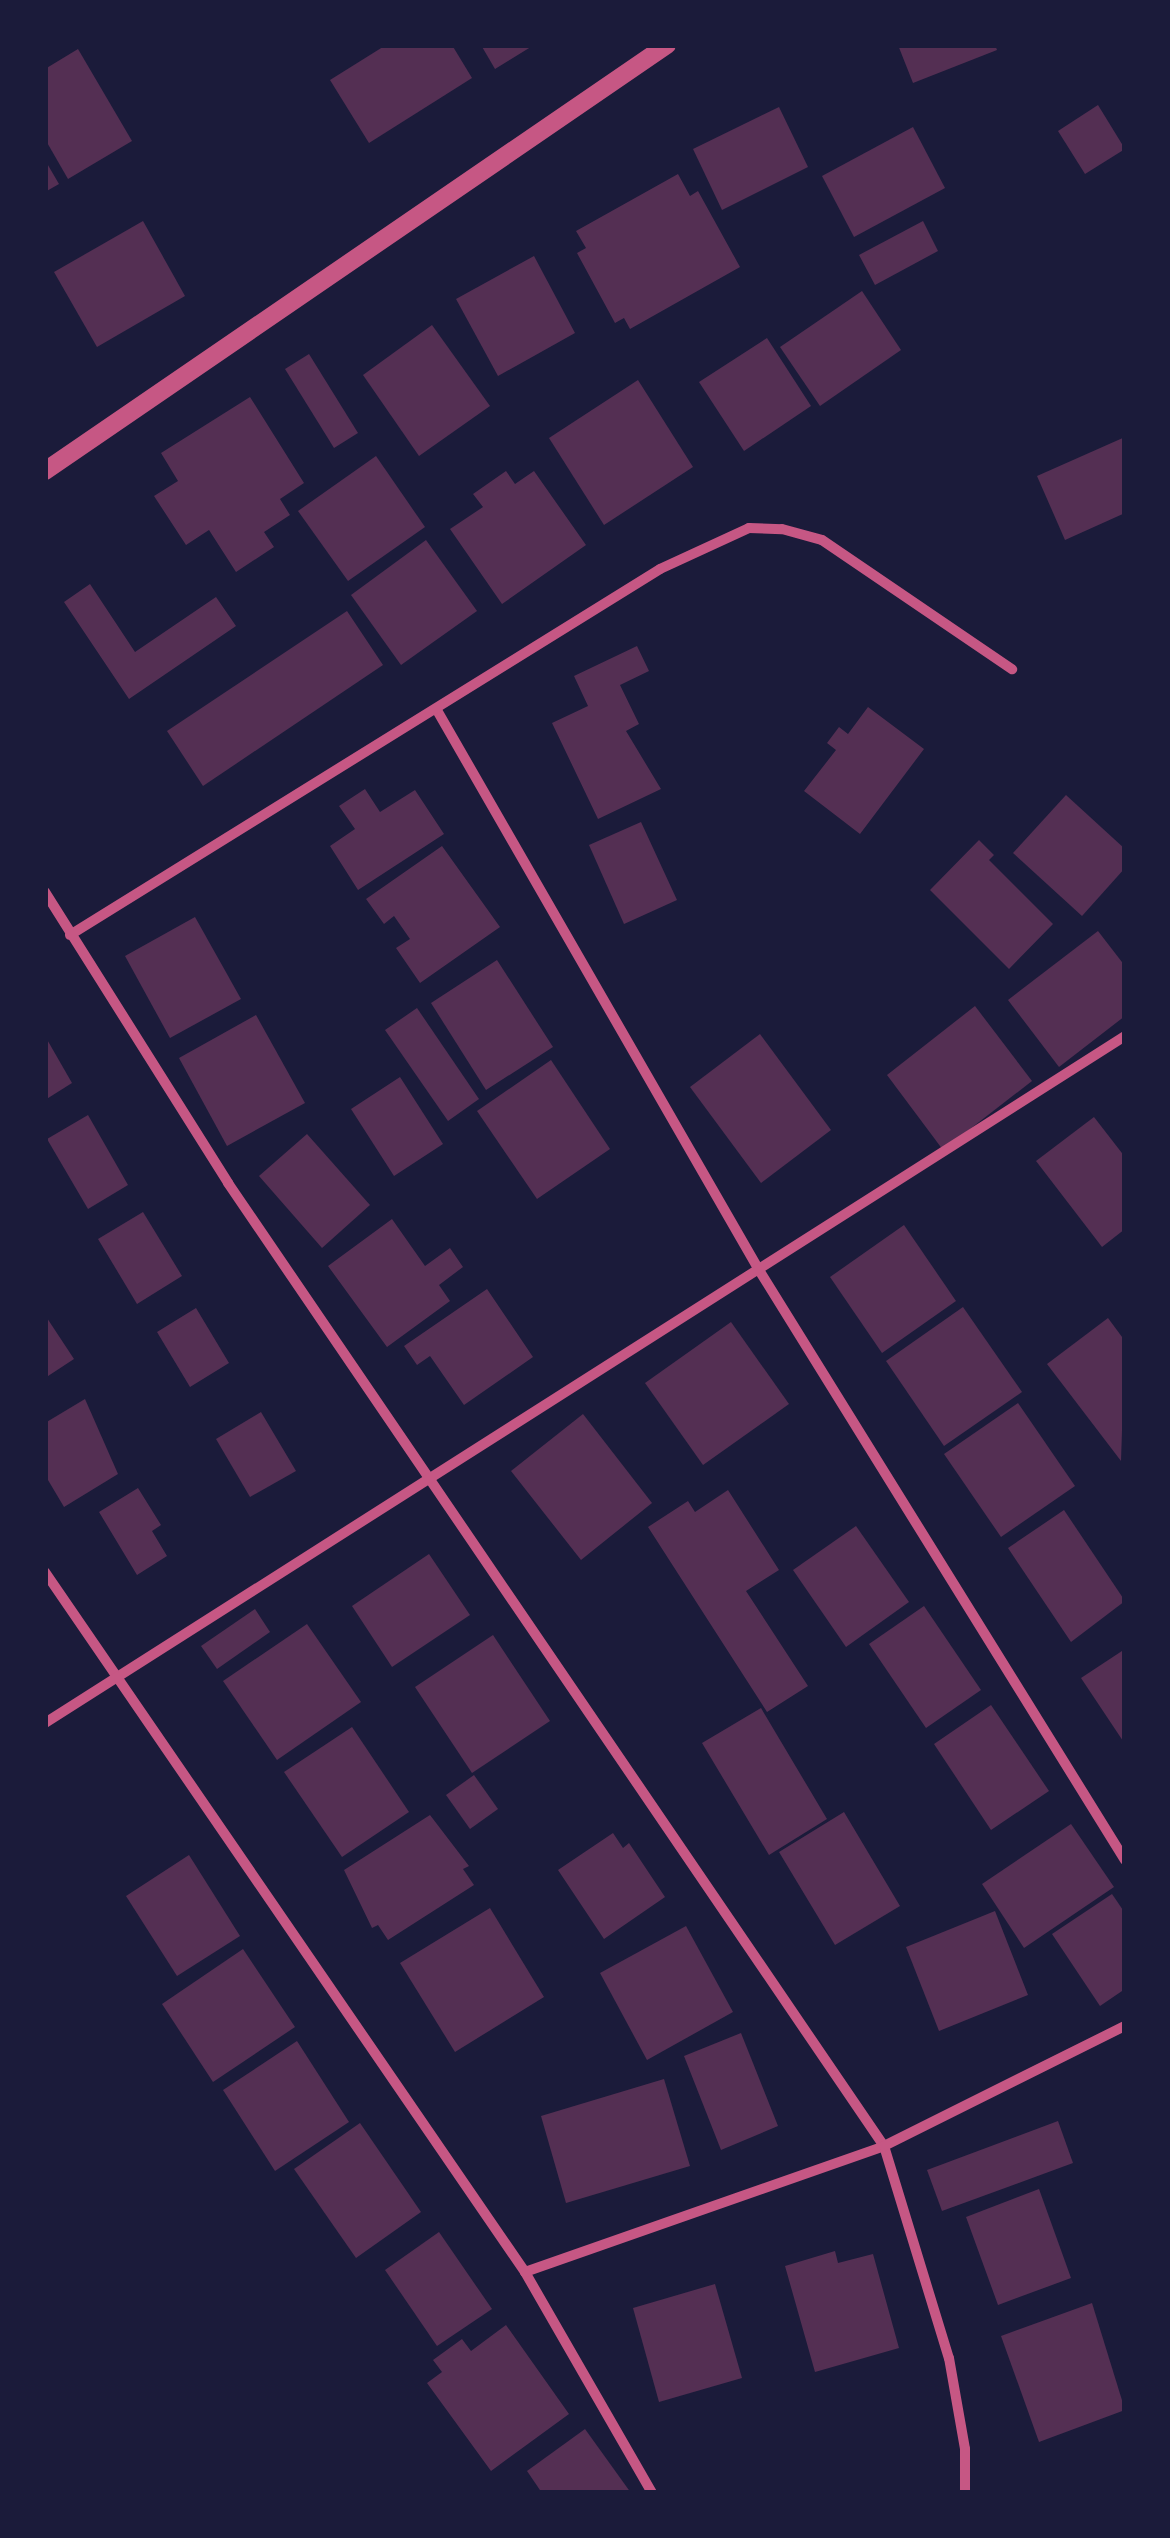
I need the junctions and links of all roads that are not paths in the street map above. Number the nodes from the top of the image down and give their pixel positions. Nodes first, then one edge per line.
1 (668, 45) edge
2 (45, 471) edge
3 (1012, 668) dead end
4 (438, 712) junction
5 (45, 892) edge
6 (70, 934) junction
7 (1125, 1036) edge
8 (759, 1270) junction
9 (426, 1476) junction
10 (45, 1572) edge
11 (115, 1677) junction
12 (45, 1723) edge
13 (1125, 1860) edge
14 (1125, 2026) edge
15 (884, 2146) junction
16 (525, 2272) junction
17 (652, 2493) edge
18 (965, 2493) edge

1 - 2 street
3 - 4 street
4 - 6 street
4 - 8 street
5 - 6 street
6 - 9 street
7 - 8 street
8 - 9 street
8 - 13 street
9 - 11 street
9 - 15 street
10 - 11 street
11 - 12 street
11 - 16 street
14 - 15 street
15 - 16 street
15 - 18 street
16 - 17 street

